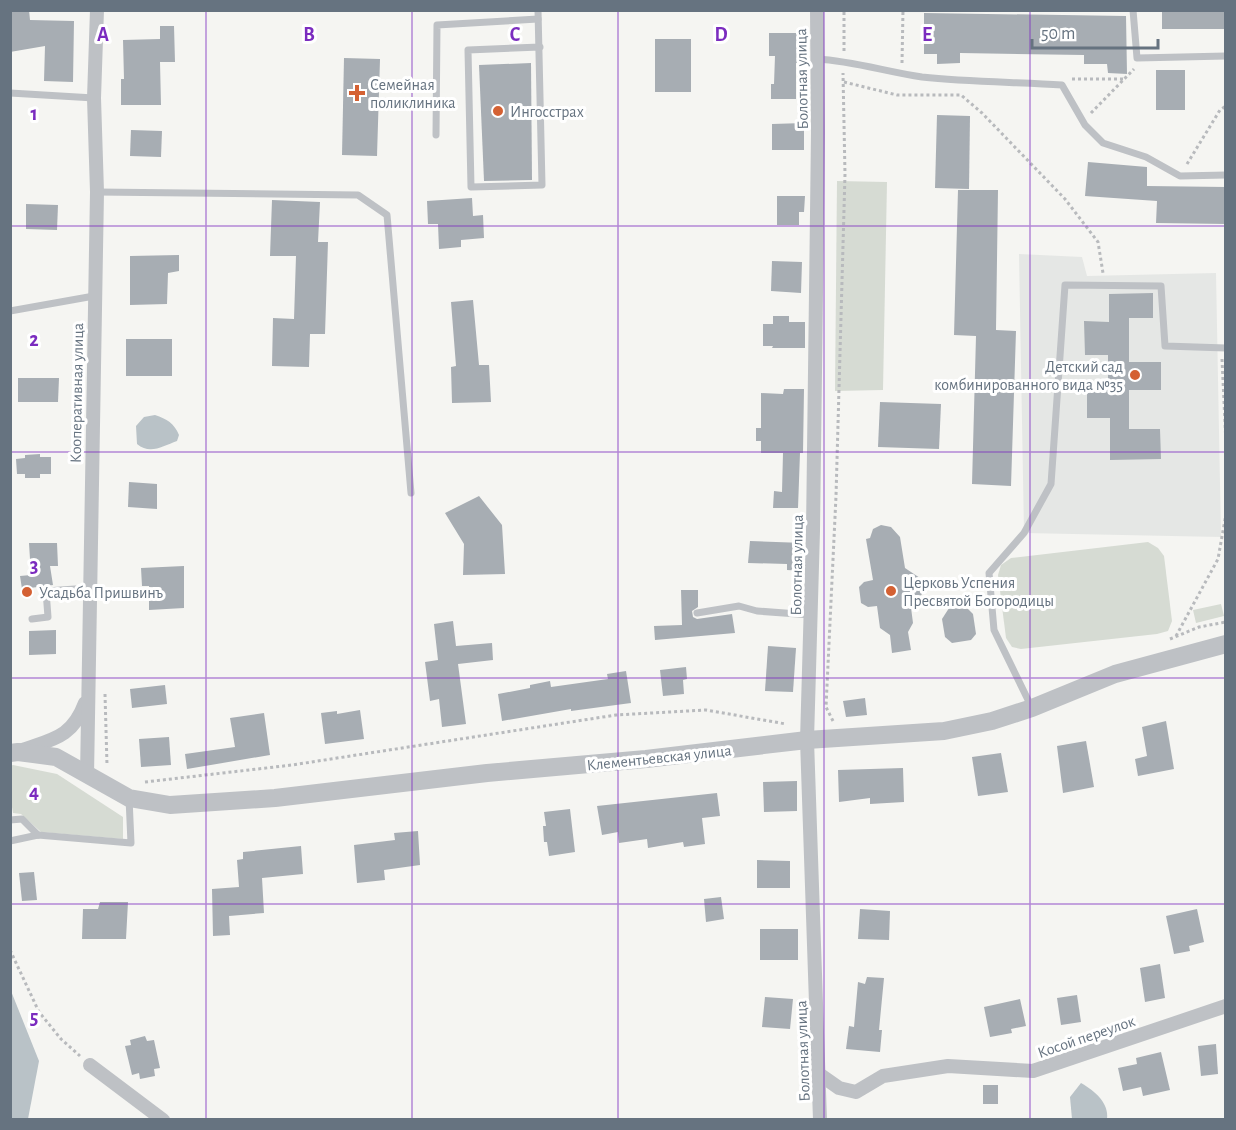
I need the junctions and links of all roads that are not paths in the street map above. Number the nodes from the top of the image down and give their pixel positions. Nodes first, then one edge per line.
1 (97, 10) edge
2 (538, 10) edge
3 (817, 10) edge
4 (1133, 10) edge
5 (538, 20) junction
6 (540, 47) junction
7 (1226, 56) edge
8 (817, 59) junction
9 (10, 93) edge
10 (94, 98) junction
11 (436, 135) dead end
12 (1226, 175) edge
13 (97, 192) junction
14 (94, 296) junction
15 (10, 311) edge
16 (1223, 348) edge
17 (411, 493) dead end
18 (90, 588) junction
19 (698, 613) dead end
20 (811, 615) junction
21 (32, 619) dead end
22 (1226, 644) edge
23 (89, 693) junction
24 (1032, 708) junction
25 (807, 740) junction
26 (14, 752) edge
27 (87, 776) junction
28 (129, 798) junction
29 (10, 820) edge
30 (38, 835) junction
31 (10, 841) edge
32 (1226, 1006) edge
33 (90, 1065) road end
34 (819, 1074) junction
35 (163, 1119) edge
36 (820, 1119) edge

1 - 10 street, Кооперативная улица
2 - 5 lane
3 - 8 street, Болотная улица
4 - 7 lane
5 - 6 lane
5 - 11 lane
6 - 6 lane
8 - 12 lane
8 - 20 street, Болотная улица
9 - 10 lane
10 - 13 street, Кооперативная улица
13 - 14 street, Кооперативная улица
13 - 17 lane
14 - 15 lane
14 - 18 street, Кооперативная улица
16 - 24 lane
18 - 21 lane
18 - 23 street, Кооперативная улица
19 - 20 lane
20 - 25 street, Болотная улица
22 - 24 street, Клементьевская улица
23 - 26 street
23 - 27 street, Кооперативная улица
24 - 25 street, Клементьевская улица
25 - 28 street, Клементьевская улица
25 - 34 street, Болотная улица
26 - 27 street, Клементьевская улица
27 - 28 street, Клементьевская улица
28 - 30 lane
29 - 30 lane
30 - 31 lane
32 - 34 street, Косой переулок
33 - 35 street
34 - 36 street, Болотная улица

